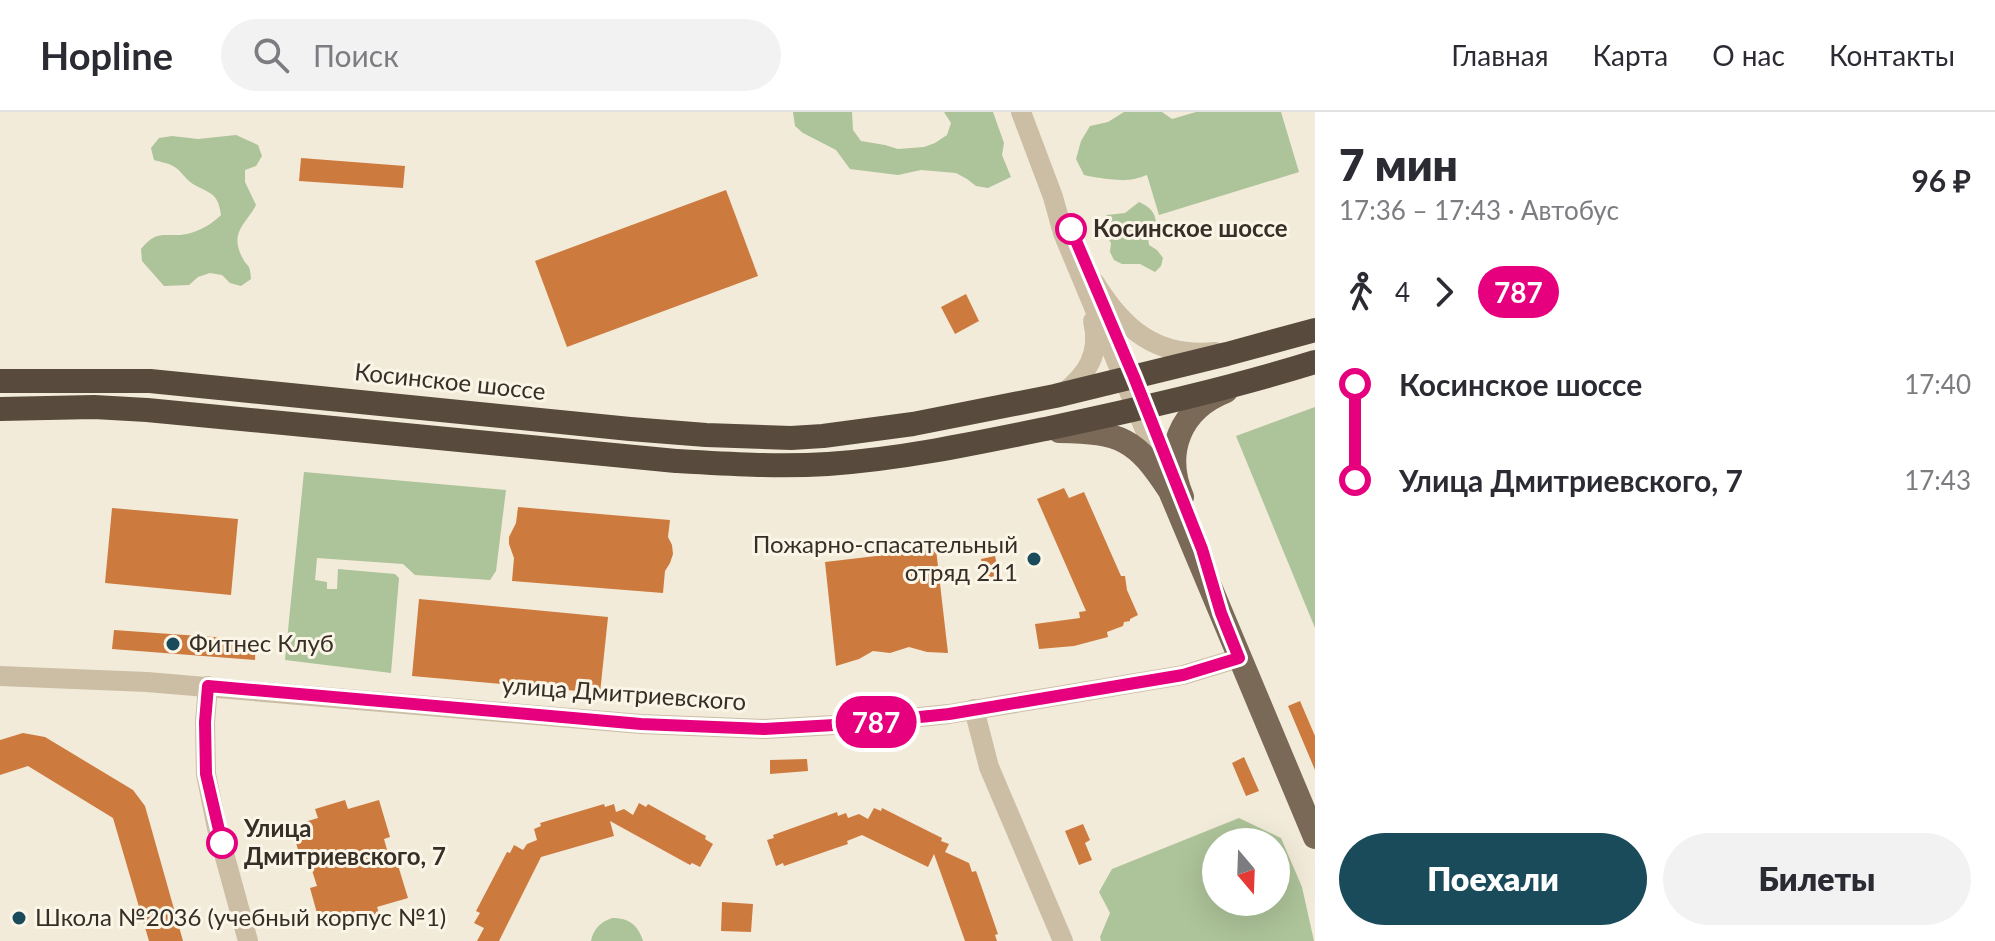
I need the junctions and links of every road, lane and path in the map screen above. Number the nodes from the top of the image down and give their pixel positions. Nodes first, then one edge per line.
1 (1021, 112) edge
2 (1086, 277) junction
3 (1315, 330) edge
4 (1247, 349) junction
5 (1315, 362) edge
6 (1129, 378) junction
7 (0, 381) edge
8 (1254, 381) junction
9 (1062, 394) junction
10 (1142, 408) junction
11 (0, 409) edge
12 (1037, 431) junction
13 (1175, 491) junction
14 (1239, 658) junction
15 (0, 676) edge
16 (208, 686) junction
17 (974, 709) junction
18 (1315, 837) edge
19 (248, 941) edge
20 (1063, 941) edge

1 - 2 street
2 - 4 street
2 - 6 street
2 - 9 street
3 - 4 highway, Косинское шоссе
4 - 6 highway, Косинское шоссе
5 - 8 highway
6 - 9 highway, Косинское шоссе
6 - 10 street
7 - 9 highway, Косинское шоссе
8 - 10 highway
8 - 13 main road
10 - 12 highway
10 - 13 street
11 - 12 highway
12 - 13 main road
13 - 14 main road
14 - 17 street, улица Дмитриевского
14 - 18 main road
15 - 16 street, улица Дмитриевского
16 - 17 street, улица Дмитриевского
16 - 19 street
17 - 20 street

